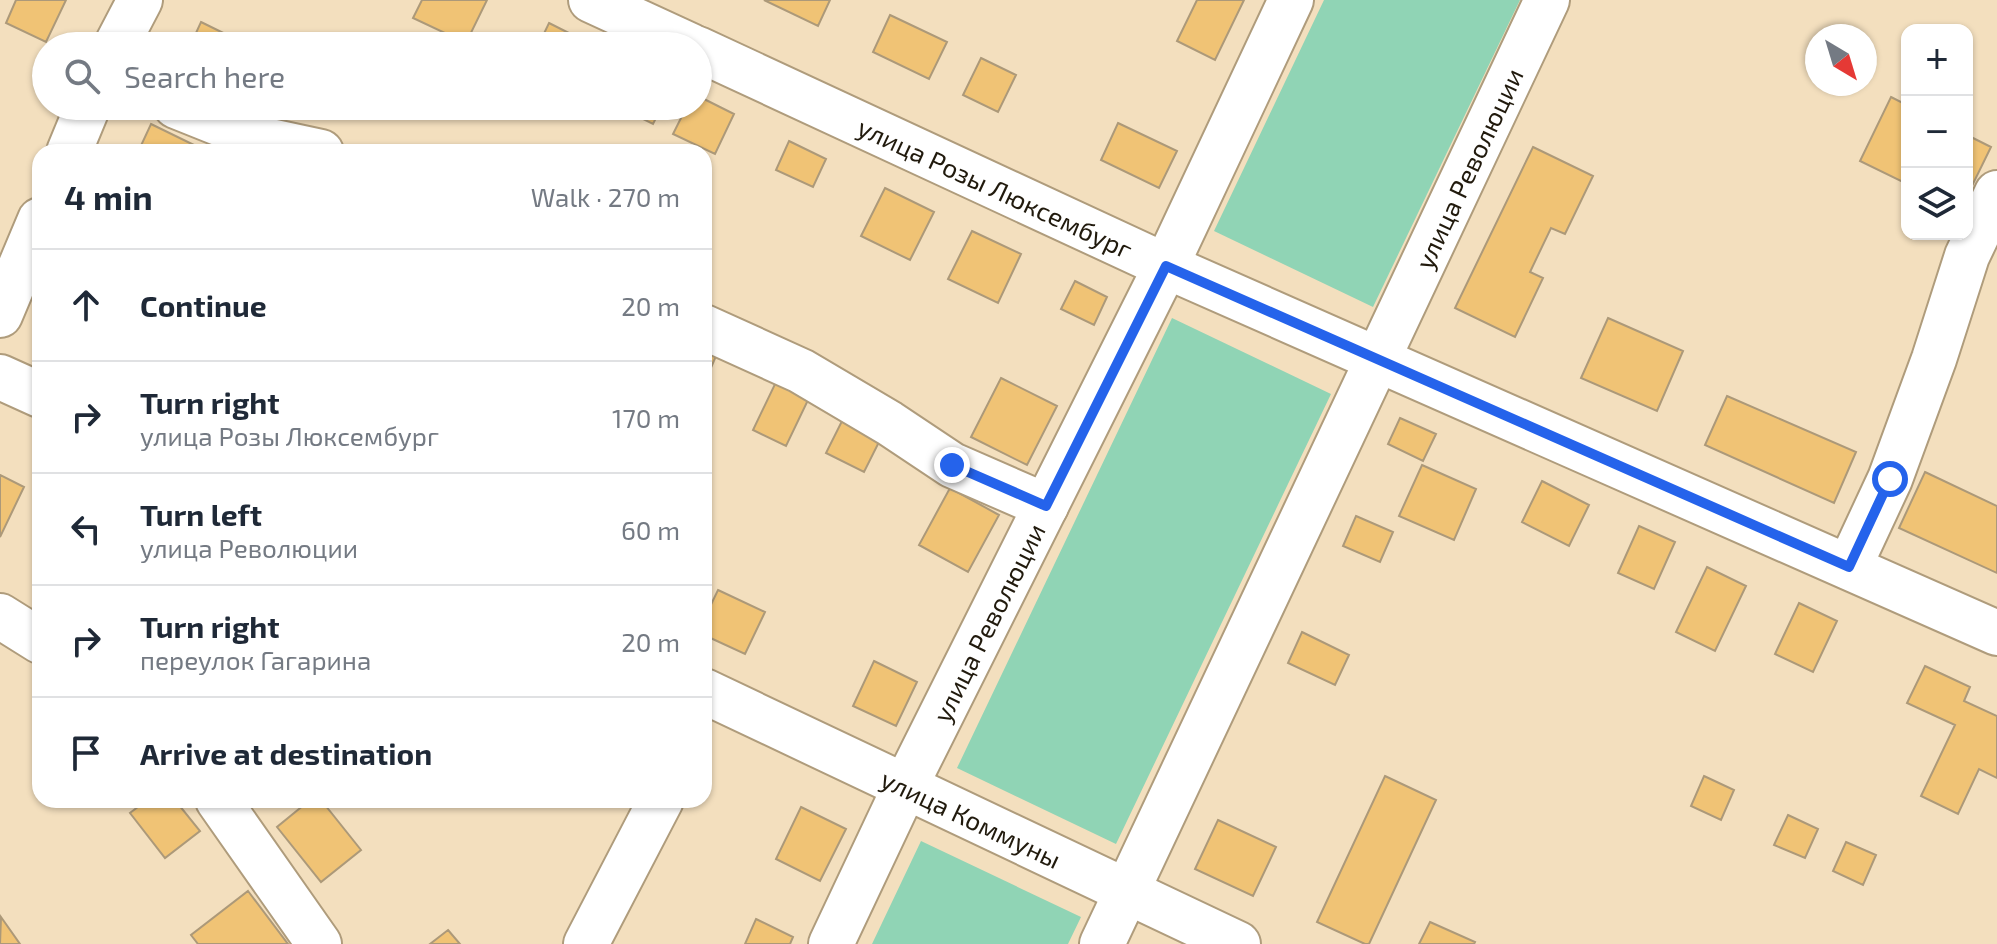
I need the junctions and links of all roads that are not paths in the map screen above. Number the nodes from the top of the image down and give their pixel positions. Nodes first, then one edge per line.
1 (140, 0) edge
2 (591, 0) edge
3 (1291, 0) edge
4 (1547, 0) edge
5 (123, 32) edge
6 (661, 32) edge
7 (712, 55) edge
8 (82, 120) edge
9 (211, 120) edge
10 (72, 144) edge
11 (284, 144) edge
12 (1997, 193) edge
13 (32, 239) edge
14 (1166, 266) junction
15 (0, 315) edge
16 (712, 331) edge
17 (1377, 357) junction
18 (0, 377) edge
19 (32, 391) edge
20 (1046, 506) junction
21 (1849, 567) junction
22 (0, 616) edge
23 (1997, 633) edge
24 (32, 636) edge
25 (712, 704) edge
26 (906, 785) junction
27 (224, 808) edge
28 (657, 808) edge
29 (1127, 893) junction
30 (319, 944) edge
31 (586, 944) edge
32 (831, 944) edge
33 (1102, 944) edge
34 (1238, 944) edge

1 - 5 street
2 - 6 street
3 - 14 street, улица Революции
4 - 17 street, улица Революции
7 - 14 street, улица Розы Люксембург
8 - 10 street
9 - 11 street
12 - 21 street
13 - 15 street
14 - 17 street, улица Розы Люксембург
14 - 20 street, улица Революции
16 - 20 street
17 - 21 street, улица Розы Люксембург
17 - 29 street, улица Революции
18 - 19 street
20 - 26 street, улица Революции
21 - 23 street, улица Розы Люксембург
22 - 24 street
25 - 26 street, улица Коммуны
26 - 29 street, улица Коммуны
26 - 32 street, улица Революции
27 - 30 street
28 - 31 street
29 - 33 street, улица Революции
29 - 34 street, улица Коммуны

